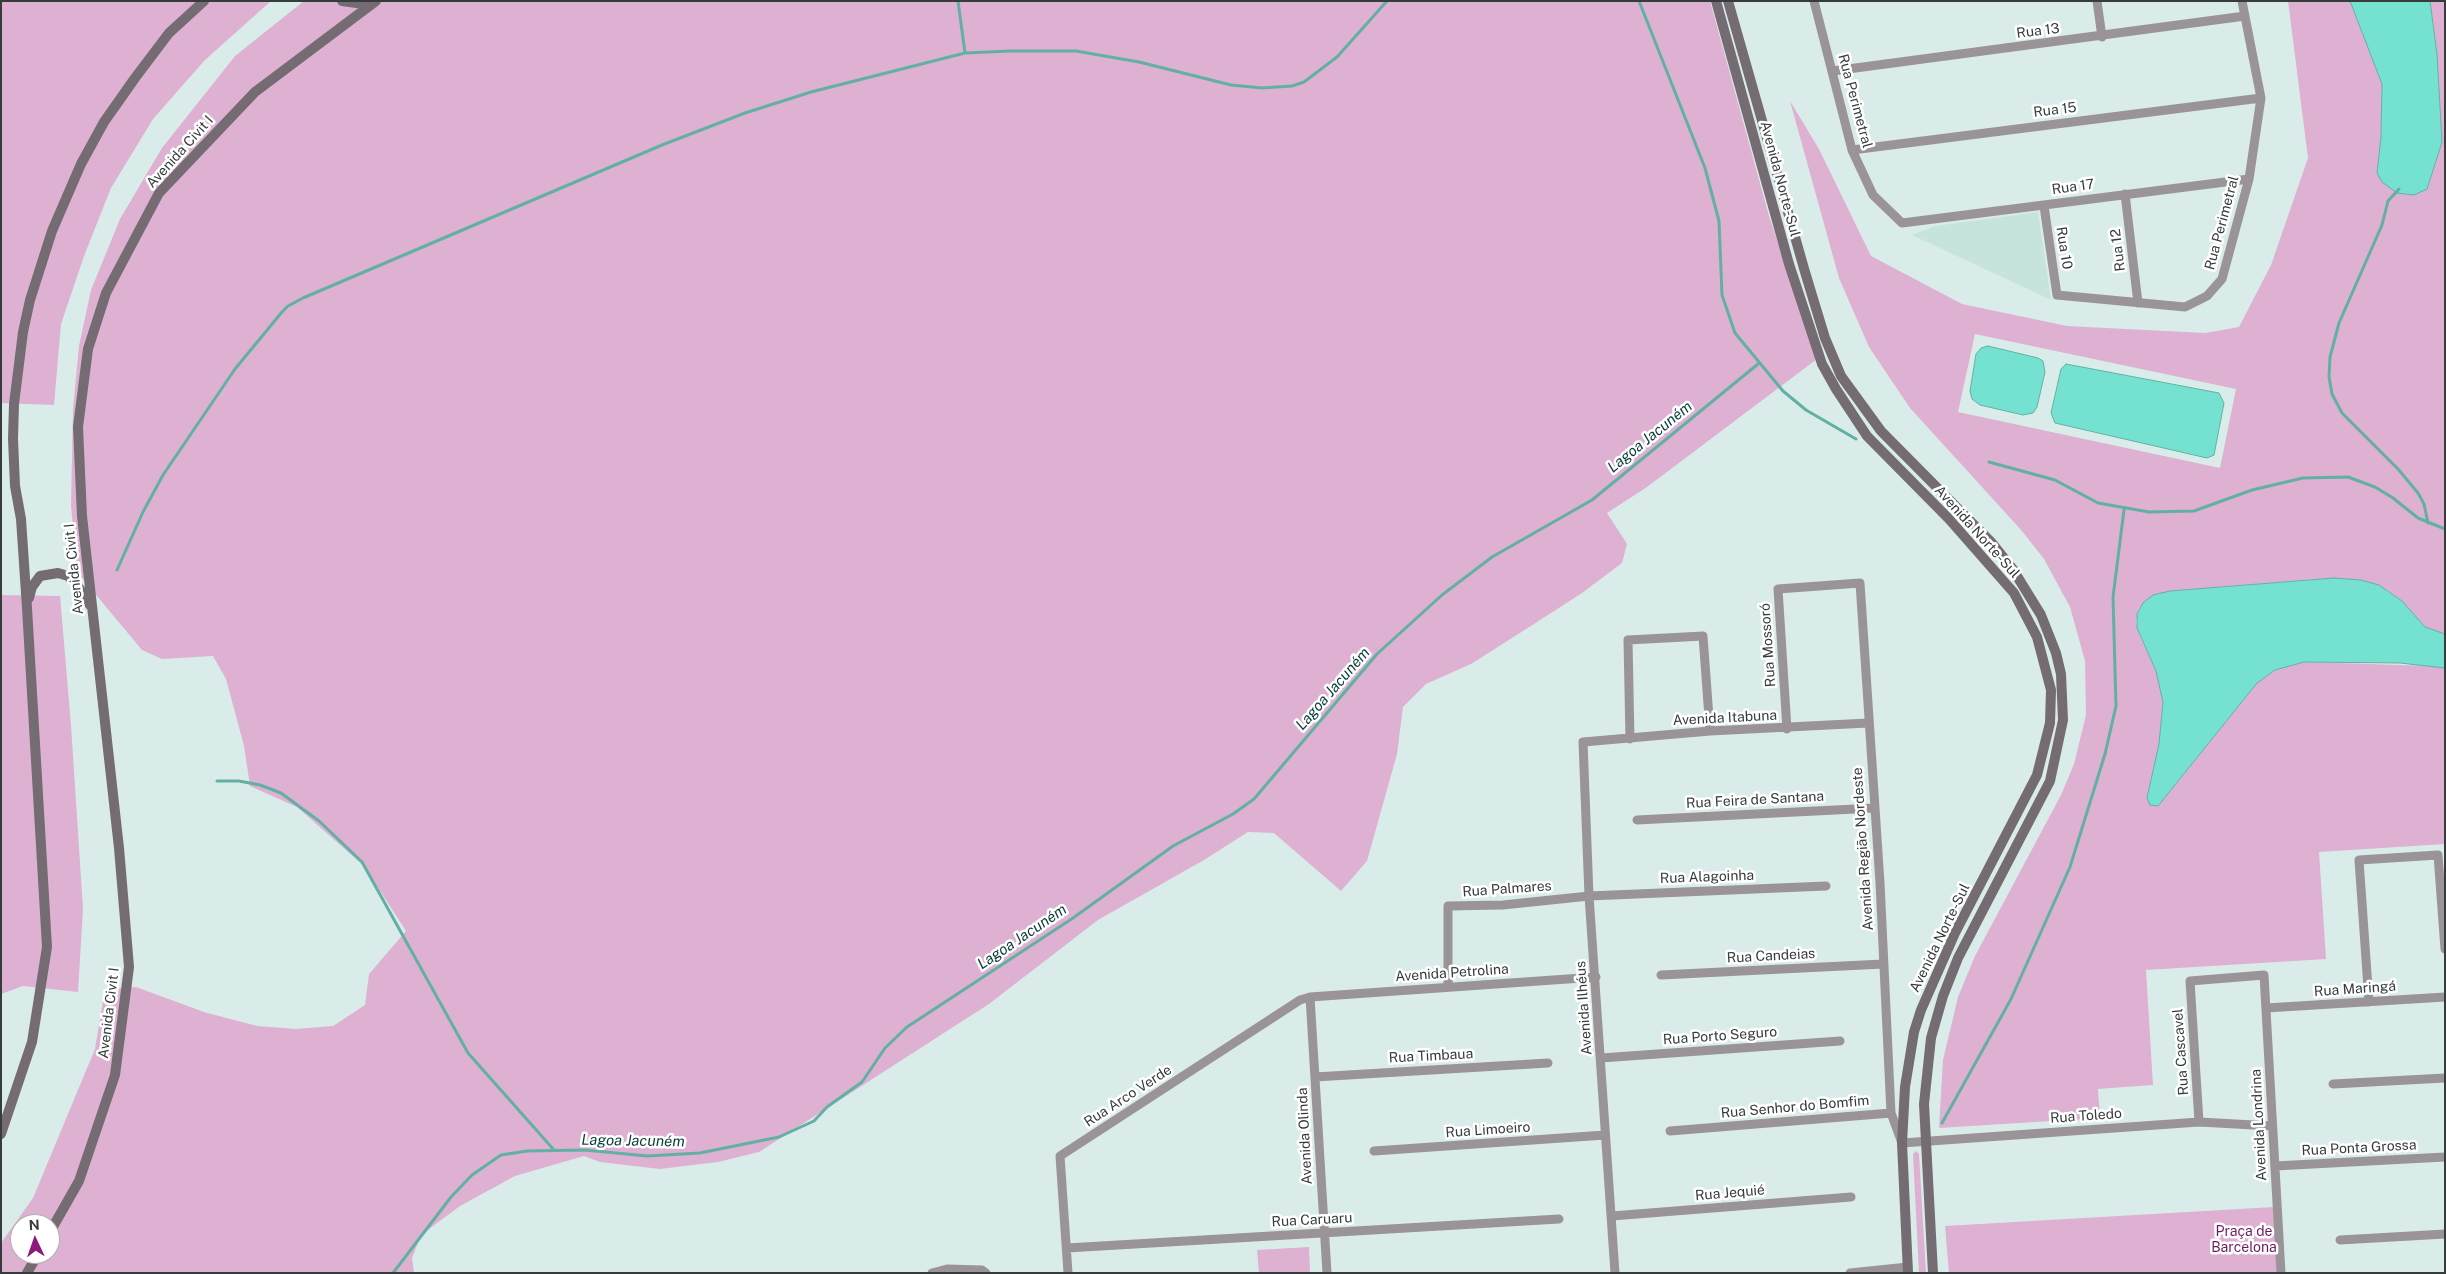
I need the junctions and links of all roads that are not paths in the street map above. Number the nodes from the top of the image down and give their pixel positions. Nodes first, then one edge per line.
1 (204, 1) edge
2 (342, 1) edge
3 (1716, 1) edge
4 (1728, 1) edge
5 (1814, 1) edge
6 (2097, 1) edge
7 (2242, 1) edge
8 (374, 3) edge
9 (2245, 16) junction
10 (2102, 37) junction
11 (1834, 71) junction
12 (2261, 98) junction
13 (1852, 150) junction
14 (2248, 179) junction
15 (2125, 194) junction
16 (2044, 206) junction
17 (1902, 223) joint
18 (2057, 295) joint
19 (2138, 303) junction
20 (1778, 589) joint
21 (27, 608) junction
22 (92, 608) junction
23 (1868, 724) junction
24 (1787, 729) junction
25 (1710, 731) junction
26 (1630, 739) junction
27 (1584, 742) joint
28 (1874, 808) junction
29 (1637, 820) dead end
30 (1826, 886) dead end
31 (1589, 896) junction
32 (2445, 949) edge
33 (1883, 964) junction
34 (1661, 975) dead end
35 (1596, 977) junction
36 (2190, 981) joint
37 (1448, 987) junction
38 (2445, 996) edge
39 (1310, 997) junction
40 (2369, 1002) junction
41 (2266, 1008) junction
42 (1840, 1041) dead end
43 (1601, 1058) junction
44 (1548, 1063) dead end
45 (1315, 1077) junction
46 (2445, 1078) edge
47 (2334, 1084) dead end
48 (1891, 1113) junction
49 (2199, 1122) junction
50 (2272, 1126) junction
51 (1670, 1131) dead end
52 (1, 1134) edge
53 (1605, 1136) junction
54 (1925, 1140) junction
55 (1902, 1143) junction
56 (1374, 1151) dead end
57 (2445, 1157) edge
58 (2275, 1166) junction
59 (1851, 1197) dead end
60 (60, 1215) edge
61 (1612, 1216) junction
62 (1559, 1219) dead end
63 (1324, 1233) junction
64 (2445, 1234) edge
65 (2340, 1240) dead end
66 (1067, 1248) junction
67 (1908, 1270) edge
68 (932, 1273) edge
69 (986, 1273) edge
70 (1068, 1273) edge
71 (1327, 1273) edge
72 (1615, 1273) edge
73 (1850, 1273) edge
74 (1933, 1273) edge
75 (2281, 1273) edge

1 - 21 main road
2 - 8 main road
3 - 55 main road, Avenida Norte-Sul
4 - 54 main road, Avenida Norte-Sul
5 - 11 street, Rua Perimetral
6 - 10 street
7 - 9 street, Rua Perimetral
8 - 22 main road, Avenida Civit I
9 - 10 street, Rua 13
9 - 12 street, Rua Perimetral
10 - 11 street, Rua 13
11 - 13 street, Rua Perimetral
12 - 13 street, Rua 15
12 - 14 street, Rua Perimetral
13 - 17 street, Rua Perimetral
14 - 15 street, Rua 17
14 - 19 street, Rua Perimetral
15 - 16 street, Rua 17
15 - 19 street, Rua 12
16 - 17 street, Rua 17
16 - 18 street, Rua 10
18 - 19 street, Rua Perimetral
20 - 23 street, Avenida Região Nordeste
20 - 24 street, Rua Mossoró
21 - 22 main road
21 - 52 main road
22 - 60 main road, Avenida Civit I
23 - 24 street, Avenida Itabuna
23 - 28 street, Avenida Região Nordeste
24 - 25 street, Avenida Itabuna
25 - 26 street, Avenida Itabuna
25 - 26 street
26 - 27 street, Avenida Itabuna
27 - 31 street, Avenida Ilhéus
28 - 29 street, Rua Feira de Santana
28 - 33 street, Avenida Região Nordeste
30 - 31 street, Rua Alagoinha
31 - 35 street, Avenida Ilhéus
31 - 37 street, Rua Palmares
32 - 40 street
33 - 34 street, Rua Candeias
33 - 48 street, Avenida Região Nordeste
35 - 37 street, Avenida Petrolina
35 - 43 street, Avenida Ilhéus
36 - 41 street, Avenida Londrina
36 - 49 street, Rua Cascavel
37 - 39 street, Avenida Petrolina
38 - 40 street, Rua Maringá
39 - 45 street, Avenida Olinda
39 - 66 street, Rua Arco Verde
40 - 41 street, Rua Maringá
41 - 50 street, Avenida Londrina
42 - 43 street, Rua Porto Seguro
43 - 53 street, Avenida Ilhéus
44 - 45 street, Rua Timbaua
45 - 63 street, Avenida Olinda
46 - 47 street
48 - 51 street, Rua Senhor do Bomfim
48 - 55 street
49 - 50 street, Rua Toledo
49 - 54 street, Rua Toledo
50 - 58 street, Avenida Londrina
53 - 56 street, Rua Limoeiro
53 - 61 street, Avenida Ilhéus
54 - 55 street, Rua Toledo
54 - 74 main road, Avenida Norte-Sul
55 - 67 main road, Avenida Norte-Sul
57 - 58 street, Rua Ponta Grossa
58 - 75 street, Avenida Londrina
59 - 61 street, Rua Jequié
61 - 72 street, Avenida Ilhéus
62 - 63 street, Rua Caruaru
63 - 66 street, Rua Caruaru
63 - 71 street, Avenida Olinda
64 - 65 street
66 - 70 street, Rua Arco Verde
67 - 73 street
68 - 69 street

